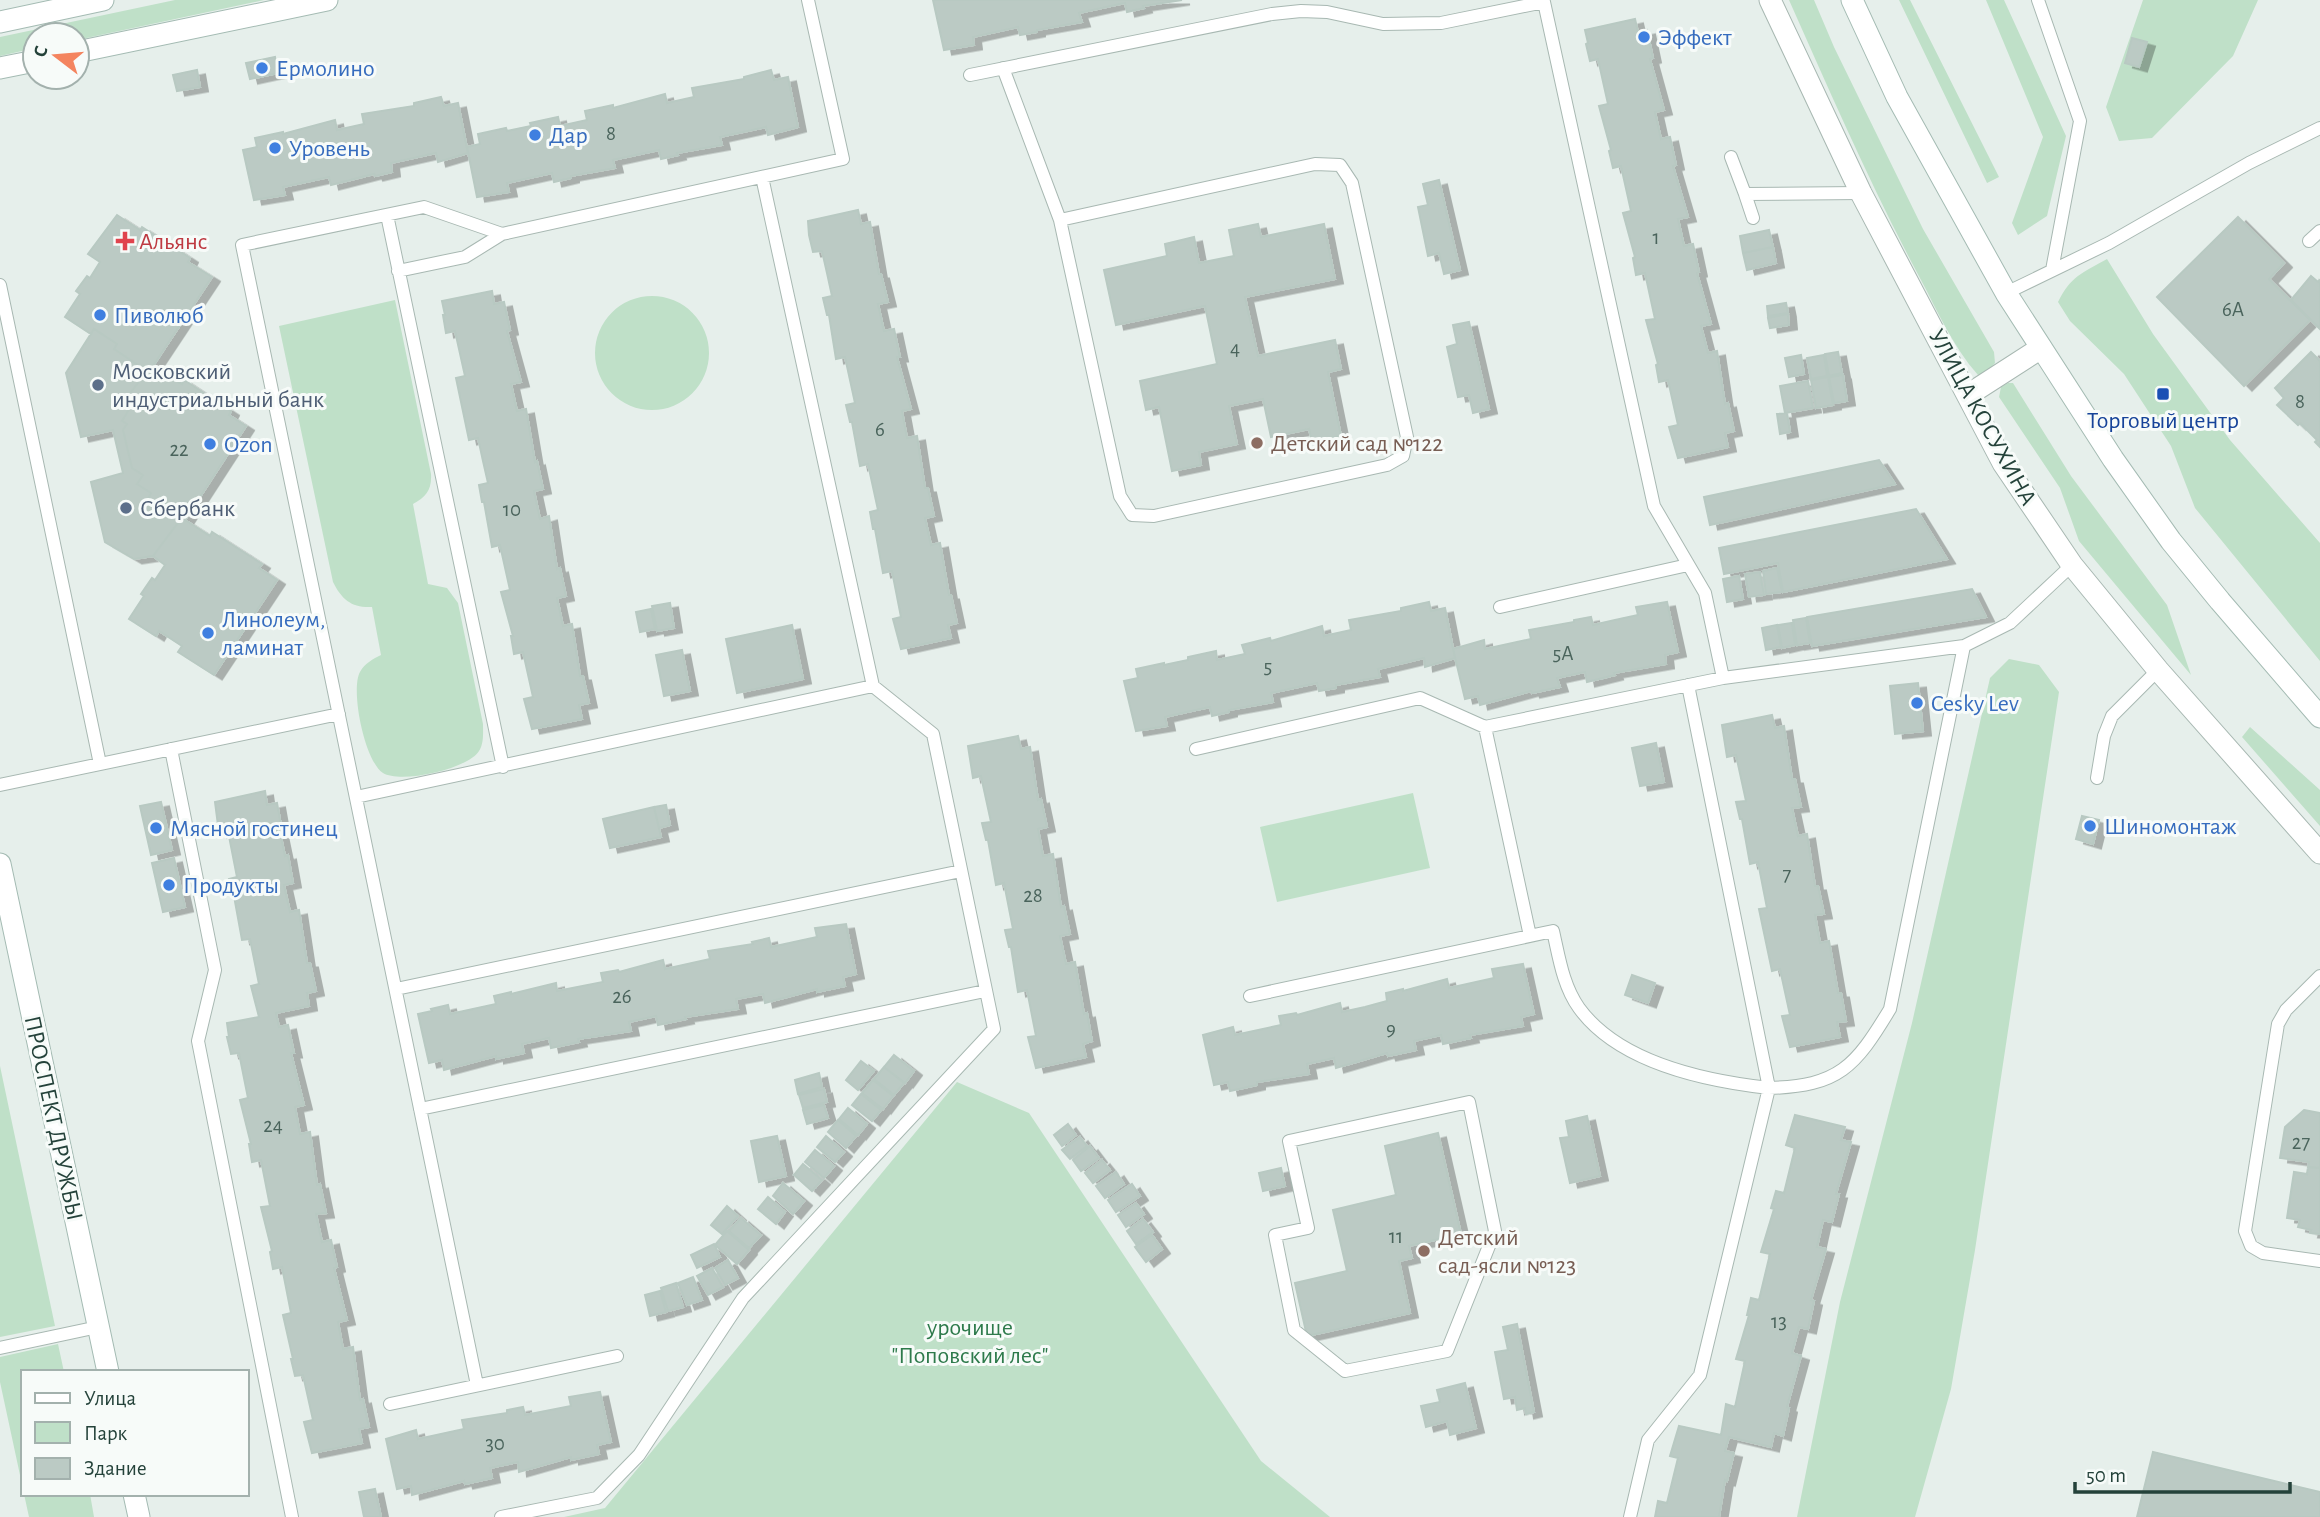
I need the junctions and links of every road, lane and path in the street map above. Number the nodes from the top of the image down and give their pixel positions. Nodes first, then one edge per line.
1 (103, 0) edge
2 (327, 0) edge
3 (808, 0) edge
4 (1268, 0) edge
5 (1770, 0) edge
6 (1852, 0) edge
7 (2038, 0) edge
8 (1272, 14) junction
9 (0, 22) edge
10 (91, 49) edge
11 (21, 64) edge
12 (0, 68) edge
13 (1003, 68) junction
14 (970, 75) dead end
15 (2320, 128) edge
16 (1731, 157) dead end
17 (762, 177) junction
18 (1861, 193) junction
19 (1745, 194) junction
20 (387, 215) junction
21 (1753, 218) dead end
22 (1060, 220) junction
23 (2320, 230) edge
24 (502, 234) junction
25 (2309, 241) dead end
26 (2052, 270) junction
27 (398, 271) junction
28 (0, 285) edge
29 (2006, 293) junction
30 (2041, 348) junction
31 (1968, 395) junction
32 (1688, 565) junction
33 (2072, 565) junction
34 (1500, 607) dead end
35 (1964, 646) junction
36 (2158, 670) junction
37 (1723, 678) junction
38 (1688, 685) junction
39 (873, 686) junction
40 (339, 714) junction
41 (2320, 718) edge
42 (1485, 727) junction
43 (1196, 748) dead end
44 (171, 749) junction
45 (100, 764) junction
46 (502, 767) junction
47 (2096, 778) dead end
48 (0, 785) edge
49 (356, 797) junction
50 (2320, 853) edge
51 (961, 871) junction
52 (1, 872) edge
53 (1530, 936) junction
54 (2320, 976) edge
55 (396, 989) junction
56 (985, 991) junction
57 (1250, 996) dead end
58 (1769, 1088) junction
59 (421, 1109) junction
60 (2320, 1262) edge
61 (98, 1327) junction
62 (1294, 1329) joint
63 (0, 1348) edge
64 (617, 1356) dead end
65 (108, 1370) edge
66 (477, 1385) junction
67 (390, 1404) dead end
68 (134, 1496) edge
69 (139, 1517) edge
70 (292, 1517) edge
71 (501, 1517) edge
72 (1630, 1517) edge

1 - 9 main road
2 - 10 main road
3 - 17 lane
4 - 8 lane
5 - 18 main road, УЛИЦА КОСУХИНА
6 - 29 main road
7 - 26 lane
8 - 13 lane
8 - 32 lane
11 - 12 main road
13 - 14 lane
13 - 22 lane
15 - 26 lane
16 - 19 lane
17 - 24 lane
17 - 39 lane
18 - 19 lane
18 - 31 main road, УЛИЦА КОСУХИНА
19 - 21 lane
20 - 24 lane
20 - 27 lane
20 - 40 lane
22 - 22 lane
23 - 25 lane
24 - 27 lane
26 - 29 lane
27 - 46 lane
28 - 45 lane
29 - 30 main road
30 - 31 main road
30 - 41 main road
31 - 33 main road, УЛИЦА КОСУХИНА
32 - 34 lane
32 - 37 lane
33 - 35 lane
33 - 36 main road, УЛИЦА КОСУХИНА
35 - 37 lane
35 - 58 lane
36 - 47 lane
36 - 50 main road, УЛИЦА КОСУХИНА
37 - 38 lane
38 - 42 lane
38 - 58 lane
39 - 46 lane
39 - 51 lane
40 - 44 lane
40 - 49 lane
42 - 43 lane
42 - 53 lane
44 - 45 lane
44 - 70 lane
45 - 48 lane
46 - 49 lane
49 - 55 lane
51 - 55 lane
51 - 56 lane
52 - 61 main road, ПРОСПЕКТ ДРУЖБЫ
53 - 57 lane
53 - 58 lane
54 - 60 lane
55 - 59 lane
56 - 59 lane
56 - 71 lane
58 - 72 lane
59 - 66 lane
61 - 63 lane
61 - 65 main road, ПРОСПЕКТ ДРУЖБЫ
62 - 62 lane
64 - 66 lane
66 - 67 lane
68 - 69 main road

